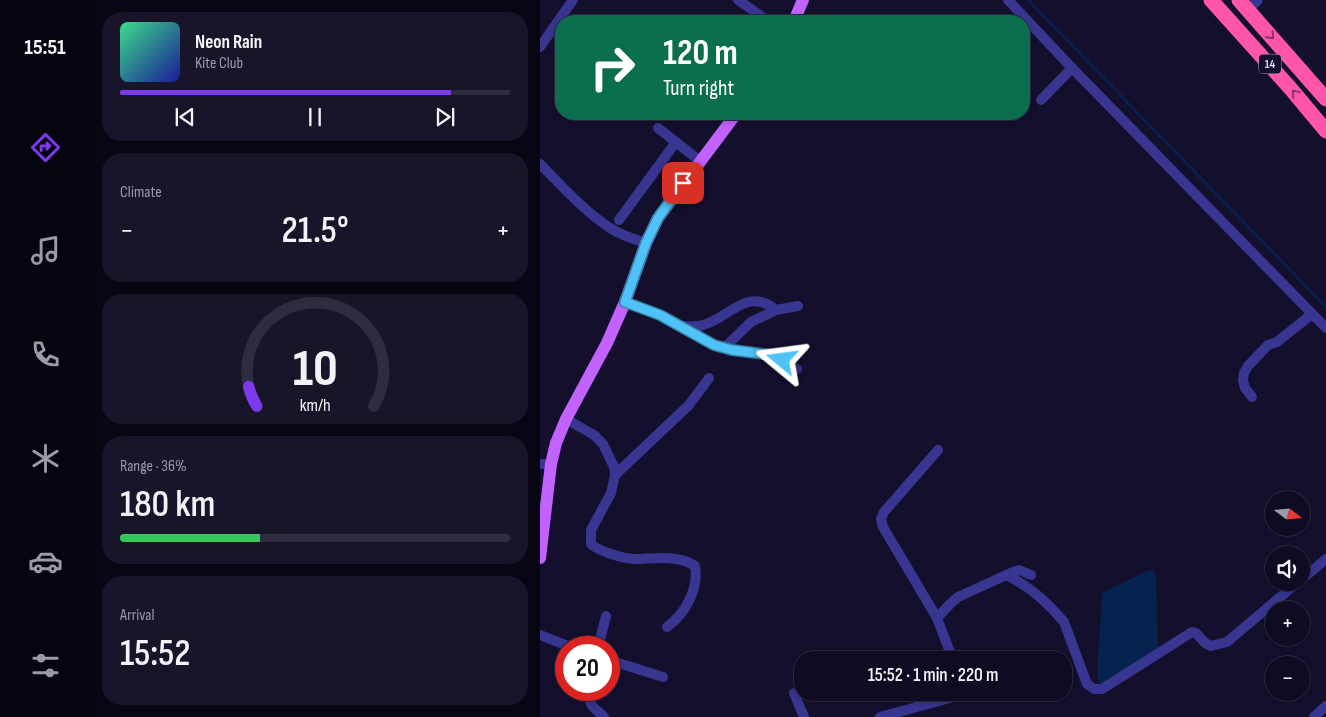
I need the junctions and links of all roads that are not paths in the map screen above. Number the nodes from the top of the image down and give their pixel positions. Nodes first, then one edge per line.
1 (573, 0) edge
2 (738, 0) edge
3 (803, 0) edge
4 (1008, 0) edge
5 (1211, 0) edge
6 (1248, 3) edge
7 (562, 15) edge
8 (759, 15) edge
9 (797, 15) edge
10 (1022, 15) edge
11 (1030, 23) edge
12 (555, 26) edge
13 (540, 47) edge
14 (1072, 68) junction
15 (1041, 100) dead end
16 (1326, 100) edge
17 (731, 120) edge
18 (658, 128) dead end
19 (1326, 131) edge
20 (676, 142) junction
21 (700, 161) junction
22 (540, 164) edge
23 (619, 220) dead end
24 (646, 243) junction
25 (625, 302) junction
26 (798, 306) dead end
27 (776, 310) junction
28 (1312, 314) junction
29 (680, 325) junction
30 (1326, 328) edge
31 (724, 348) junction
32 (797, 369) dead end
33 (709, 378) dead end
34 (1252, 397) dead end
35 (566, 419) junction
36 (938, 450) dead end
37 (545, 464) edge
38 (615, 475) junction
39 (540, 558) edge
40 (1326, 559) edge
41 (1310, 572) edge
42 (1006, 575) junction
43 (1032, 575) dead end
44 (1287, 591) edge
45 (606, 616) dead end
46 (937, 618) junction
47 (667, 628) dead end
48 (540, 635) edge
49 (601, 636) edge
50 (555, 641) edge
51 (950, 651) edge
52 (620, 663) edge
53 (663, 677) dead end
54 (589, 701) edge
55 (797, 701) edge
56 (939, 701) edge
57 (1326, 706) edge
58 (604, 717) edge
59 (804, 717) edge
60 (880, 717) edge
61 (1314, 717) edge

1 - 7 street
2 - 8 street
3 - 9 main road
4 - 10 street
19 -> 5 highway, 14
6 -> 16 highway, 14
11 - 14 street
12 - 13 street
14 - 15 street
14 - 28 street
17 - 21 main road
18 - 20 street
20 - 21 street
20 - 23 street
21 - 24 main road
22 - 24 street
24 - 25 main road
25 - 29 street
25 - 35 main road
26 - 27 street
27 - 29 street
27 - 31 street
28 - 30 street
28 - 34 street
29 - 31 street
31 - 32 street
33 - 38 street
35 - 37 main road
35 - 38 street
36 - 46 street
37 - 39 main road
38 - 47 street
40 - 41 street
42 - 43 street
42 - 44 street
42 - 46 street
45 - 49 street
46 - 51 street
48 - 50 street
52 - 53 street
54 - 58 street
55 - 59 street
56 - 60 street
57 - 61 street

